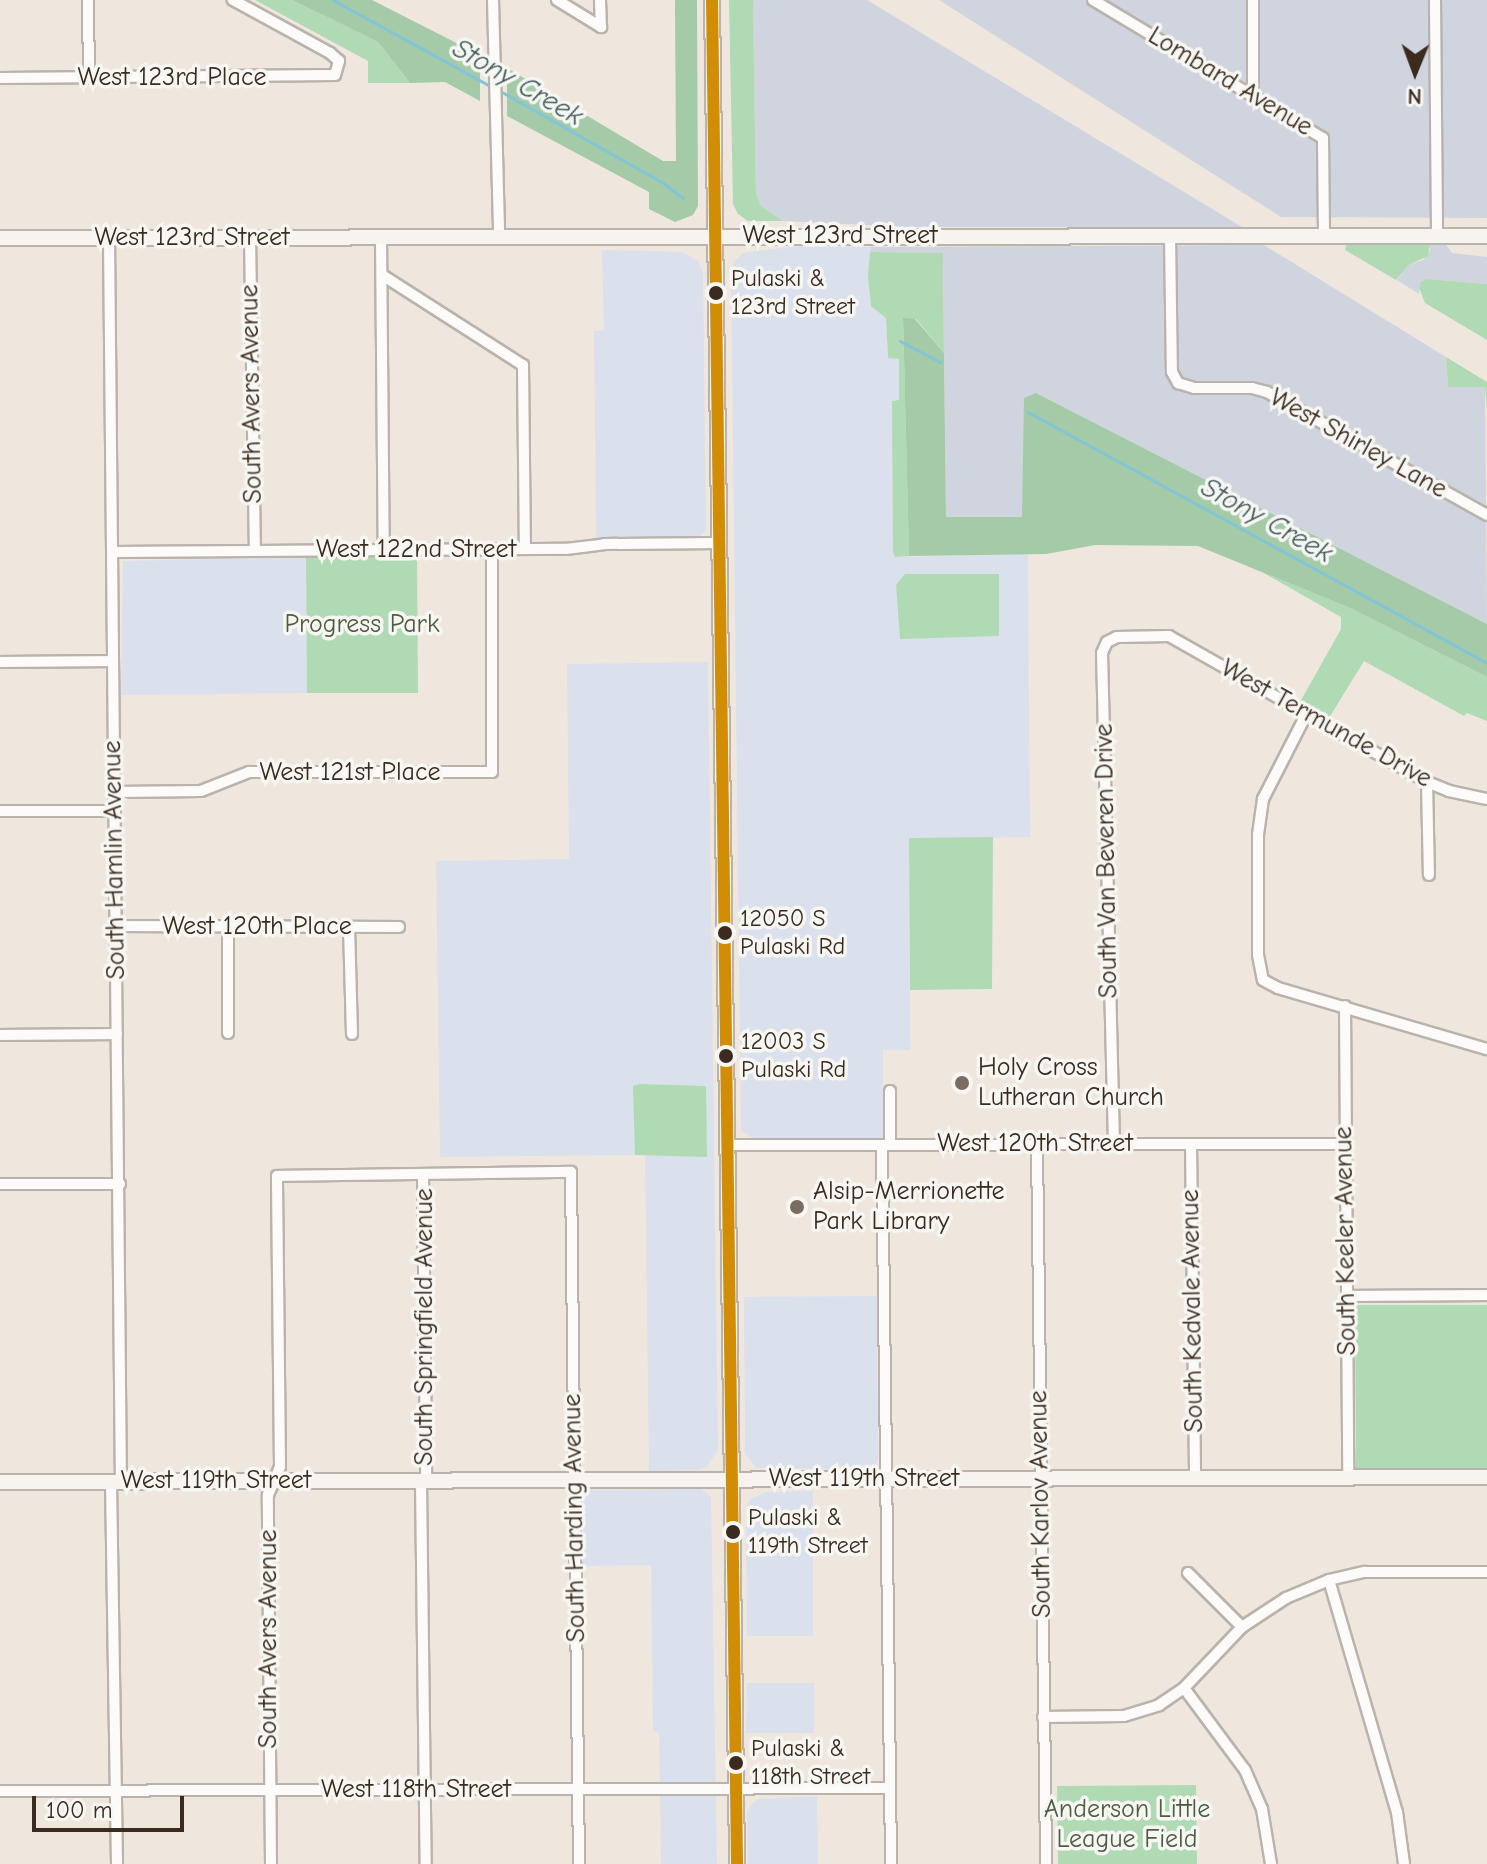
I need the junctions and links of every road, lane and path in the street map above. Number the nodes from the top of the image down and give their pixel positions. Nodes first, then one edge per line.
1 (88, 0) edge
2 (233, 0) edge
3 (493, 0) edge
4 (557, 0) edge
5 (600, 0) edge
6 (712, 0) edge
7 (1093, 0) edge
8 (1253, 0) edge
9 (1435, 0) edge
10 (0, 78) edge
11 (89, 78) junction
12 (1253, 95) junction
13 (714, 236) junction
14 (1170, 236) junction
15 (1437, 236) junction
16 (1487, 236) edge
17 (250, 237) junction
18 (381, 237) junction
19 (499, 237) junction
20 (1324, 237) junction
21 (0, 238) edge
22 (109, 238) junction
23 (382, 275) junction
24 (1487, 515) edge
25 (719, 543) junction
26 (492, 549) junction
27 (525, 549) junction
28 (384, 550) junction
29 (255, 551) junction
30 (113, 552) junction
31 (1169, 636) joint
32 (113, 661) junction
33 (0, 662) edge
34 (1307, 713) junction
35 (1427, 782) junction
36 (115, 792) junction
37 (1487, 799) edge
38 (0, 811) edge
39 (115, 811) junction
40 (1429, 875) dead end
41 (116, 926) junction
42 (349, 927) junction
43 (399, 927) dead end
44 (228, 928) junction
45 (1345, 1006) junction
46 (228, 1033) dead end
47 (117, 1034) junction
48 (352, 1034) dead end
49 (0, 1035) edge
50 (1487, 1049) edge
51 (890, 1091) dead end
52 (1037, 1144) junction
53 (1114, 1144) junction
54 (1191, 1144) junction
55 (1343, 1144) junction
56 (727, 1145) junction
57 (886, 1145) junction
58 (423, 1174) junction
59 (0, 1184) edge
60 (120, 1184) junction
61 (1487, 1295) edge
62 (1347, 1296) junction
63 (1348, 1476) junction
64 (1487, 1477) edge
65 (886, 1478) junction
66 (1040, 1478) junction
67 (1195, 1478) junction
68 (574, 1480) junction
69 (731, 1480) junction
70 (273, 1481) junction
71 (424, 1481) junction
72 (0, 1482) edge
73 (116, 1482) junction
74 (1487, 1572) edge
75 (1188, 1573) dead end
76 (1329, 1580) junction
77 (1242, 1627) junction
78 (1184, 1688) junction
79 (1043, 1717) junction
80 (736, 1788) junction
81 (890, 1788) junction
82 (425, 1789) junction
83 (270, 1790) junction
84 (579, 1790) junction
85 (0, 1791) edge
86 (115, 1791) junction
87 (117, 1864) edge
88 (271, 1864) edge
89 (426, 1864) edge
90 (579, 1864) edge
91 (737, 1864) edge
92 (891, 1864) edge
93 (1046, 1864) edge
94 (1271, 1864) edge
95 (1404, 1864) edge

1 - 11 street
2 - 11 street, West 123rd Place
3 - 19 street
4 - 5 street
6 - 13 street
7 - 12 street, Lombard Avenue
8 - 12 street
9 - 15 street
10 - 11 street, West 123rd Place
12 - 20 street, Lombard Avenue
13 - 14 street, West 123rd Street
13 - 19 street, West 123rd Street
13 - 25 street
14 - 20 street, West 123rd Street
14 - 24 street, West Shirley Lane
15 - 16 street, West 123rd Street
15 - 20 street, West 123rd Street
17 - 18 street, West 123rd Street
17 - 22 street, West 123rd Street
17 - 29 street, South Avers Avenue
18 - 19 street, West 123rd Street
18 - 23 street
21 - 22 street, West 123rd Street
22 - 30 street, South Hamlin Avenue
23 - 27 street
23 - 28 street
25 - 27 street, West 122nd Street
25 - 56 street
26 - 27 street, West 122nd Street
26 - 28 street, West 122nd Street
26 - 36 street, West 121st Place
28 - 29 street, West 122nd Street
29 - 30 street, West 122nd Street
30 - 32 street, South Hamlin Avenue
31 - 34 street, West Termunde Drive
31 - 53 street, South Van Beveren Drive
32 - 33 street
32 - 36 street, South Hamlin Avenue
34 - 35 street, West Termunde Drive
34 - 45 street
35 - 37 street, West Termunde Drive
35 - 40 street
36 - 39 street, South Hamlin Avenue
38 - 39 street
39 - 41 street, South Hamlin Avenue
41 - 44 street, West 120th Place
41 - 47 street, South Hamlin Avenue
42 - 43 street, West 120th Place
42 - 44 street, West 120th Place
42 - 48 street
44 - 46 street
45 - 50 street
45 - 55 street, South Keeler Avenue
47 - 49 street
47 - 60 street, South Hamlin Avenue
51 - 57 street
52 - 53 street, West 120th Street
52 - 57 street, West 120th Street
52 - 66 street, South Karlov Avenue
53 - 54 street, West 120th Street
54 - 55 street, West 120th Street
54 - 67 street, South Kedvale Avenue
55 - 62 street, South Keeler Avenue
56 - 57 street, West 120th Street
56 - 69 street
57 - 65 street
58 - 68 street, South Harding Avenue
58 - 70 street, South Avers Avenue
58 - 71 street, South Springfield Avenue
59 - 60 street
60 - 73 street, South Hamlin Avenue
61 - 62 street
62 - 63 street, South Keeler Avenue
63 - 64 street, West 119th Street
63 - 67 street, West 119th Street
65 - 66 street, West 119th Street
65 - 69 street, West 119th Street
65 - 81 street
66 - 67 street, West 119th Street
66 - 79 street, South Karlov Avenue
68 - 69 street, West 119th Street
68 - 71 street, West 119th Street
68 - 84 street, South Harding Avenue
69 - 80 street
70 - 71 street, West 119th Street
70 - 73 street, West 119th Street
70 - 83 street, South Avers Avenue
71 - 82 street, South Springfield Avenue
72 - 73 street, West 119th Street
73 - 86 street, South Hamlin Avenue
74 - 76 street
75 - 77 street
76 - 77 street
76 - 95 street
77 - 78 street
78 - 79 street
78 - 94 street
79 - 93 street, South Karlov Avenue
80 - 81 street, West 118th Street
80 - 84 street, West 118th Street
80 - 91 street
81 - 92 street
82 - 83 street, West 118th Street
82 - 84 street, West 118th Street
82 - 89 street, South Springfield Avenue
83 - 86 street, West 118th Street
83 - 88 street, South Avers Avenue
84 - 90 street, South Harding Avenue
85 - 86 street, West 118th Street
86 - 87 street, South Hamlin Avenue

